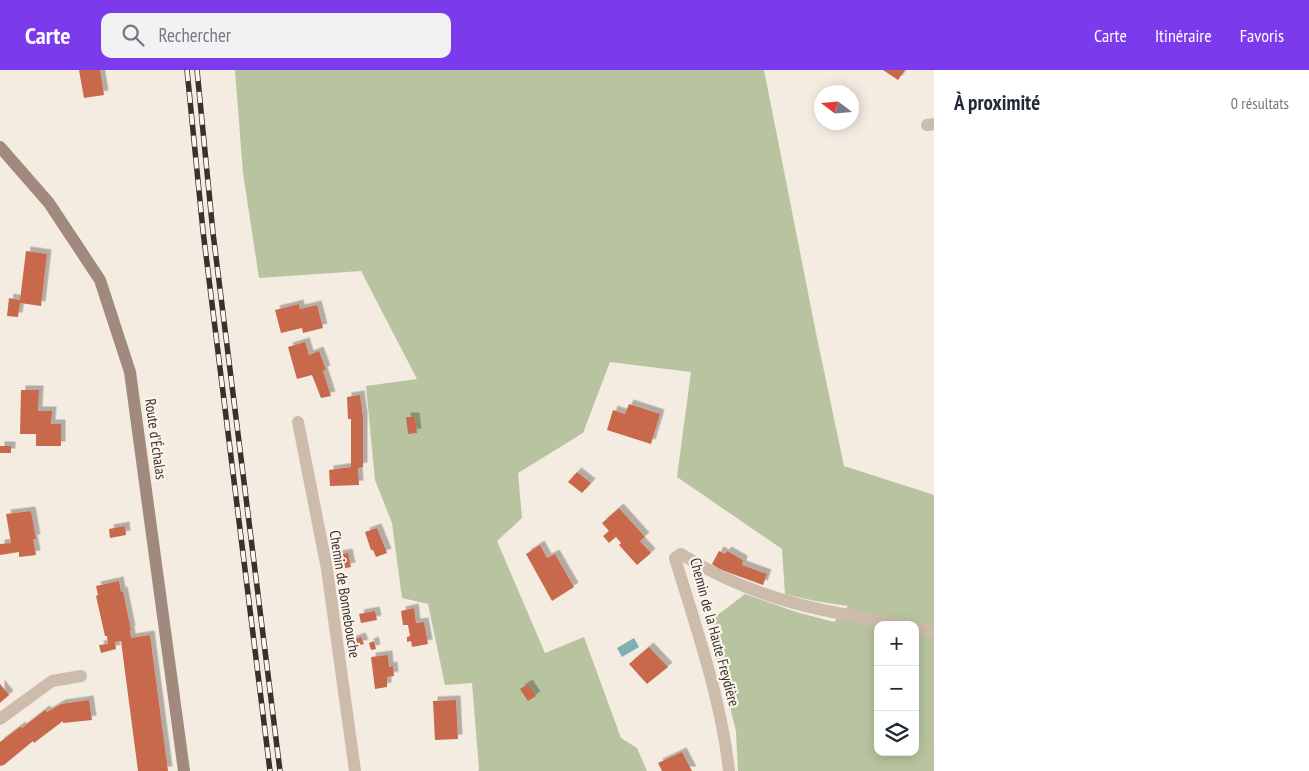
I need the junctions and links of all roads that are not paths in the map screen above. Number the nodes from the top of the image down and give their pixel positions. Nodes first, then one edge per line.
1 (0, 147) edge
2 (298, 422) dead end
3 (879, 621) edge
4 (919, 629) edge
5 (934, 631) edge
6 (80, 676) dead end
7 (0, 719) edge
8 (184, 771) edge
9 (355, 771) edge
10 (729, 771) edge

1 - 8 street, Route d'Échalas
2 - 9 street, Chemin de Bonnebouche
3 - 10 street, Chemin de la Haute Freydière
4 - 5 street
6 - 7 street

